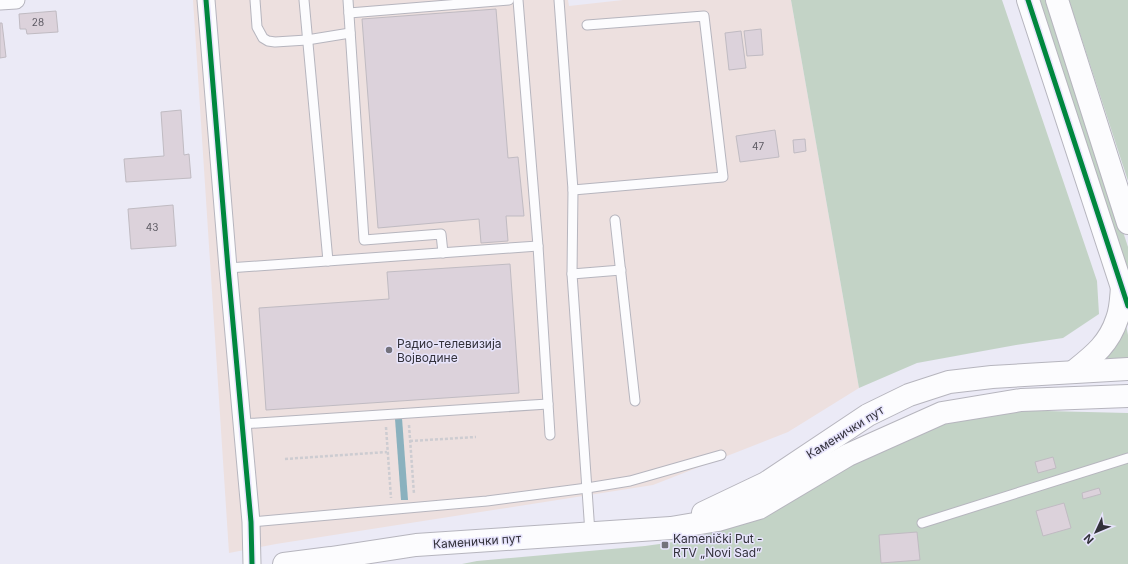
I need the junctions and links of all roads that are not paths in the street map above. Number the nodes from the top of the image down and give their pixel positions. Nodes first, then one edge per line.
1 (16, 0) edge
2 (206, 0) edge
3 (255, 0) edge
4 (304, 0) edge
5 (348, 0) edge
6 (509, 0) edge
7 (518, 0) edge
8 (559, 0) edge
9 (1028, 0) edge
10 (1056, 0) edge
11 (0, 1) edge
12 (349, 13) junction
13 (586, 25) dead end
14 (350, 33) junction
15 (307, 40) junction
16 (573, 190) junction
17 (616, 220) dead end
18 (1128, 223) edge
19 (538, 246) junction
20 (442, 253) junction
21 (328, 261) junction
22 (228, 268) junction
23 (621, 270) junction
24 (572, 274) junction
25 (1125, 296) edge
26 (1128, 369) edge
27 (1073, 372) junction
28 (1128, 396) edge
29 (635, 401) dead end
30 (548, 404) junction
31 (242, 424) junction
32 (550, 435) dead end
33 (721, 455) dead end
34 (1128, 458) edge
35 (587, 488) junction
36 (251, 522) junction
37 (922, 523) dead end
38 (671, 528) junction
39 (590, 533) junction
40 (252, 564) edge
41 (284, 564) edge

1 - 11 street
2 - 22 street
3 - 15 lane
4 - 15 lane
5 - 12 lane
6 - 12 lane
7 - 19 lane
8 - 16 lane
9 - 25 main road
10 - 18 main road
12 - 14 lane
13 - 16 lane
14 - 15 lane
14 - 20 lane
15 - 21 lane
16 - 24 lane
17 - 23 lane
19 - 20 lane
19 - 30 lane
20 - 21 lane
21 - 22 lane
22 - 31 street
23 - 24 lane
23 - 29 lane
24 - 35 lane
25 - 27 main road
26 - 27 main road, Каменички пут
27 - 38 main road, Каменички пут
28 - 38 main road, Каменички пут
30 - 31 lane
30 - 32 lane
31 - 36 street
33 - 35 lane
34 - 37 lane
35 - 36 lane
35 - 39 lane
36 - 40 street
38 - 39 main road, Каменички пут
39 - 41 main road, Каменички пут

